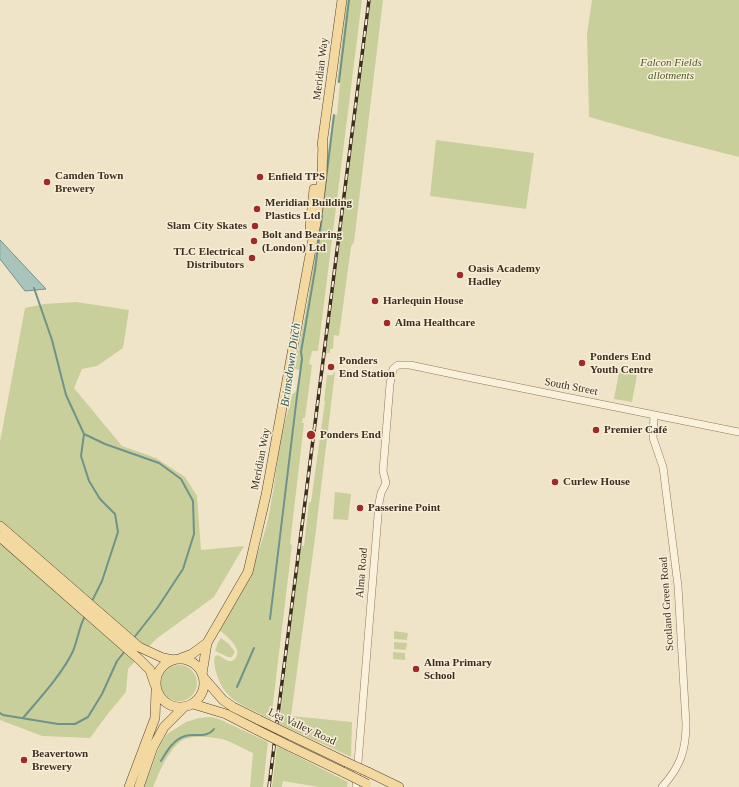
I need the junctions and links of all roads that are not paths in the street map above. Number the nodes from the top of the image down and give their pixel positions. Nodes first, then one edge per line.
1 (342, 0) edge
2 (398, 365) joint
3 (654, 415) junction
4 (739, 432) edge
5 (0, 526) edge
6 (0, 537) edge
7 (70, 593) junction
8 (207, 643) junction
9 (136, 650) junction
10 (176, 659) junction
11 (203, 676) junction
12 (156, 687) junction
13 (193, 704) junction
14 (184, 707) junction
15 (370, 785) edge
16 (129, 787) edge
17 (139, 787) edge
18 (356, 787) edge
19 (399, 787) edge
20 (662, 787) edge

1 - 8 main road, Meridian Way
2 - 3 street, South Street
2 - 18 street, Alma Road
3 - 4 street, South Street
3 - 20 street, Scotland Green Road
5 - 7 main road
6 - 7 main road
7 - 9 main road
8 - 10 main road, Meridian Way
8 - 11 main road, Meridian Way
9 - 10 main road
9 - 12 main road
10 - 11 main road
10 - 12 main road
11 - 13 main road
11 - 19 main road, Lea Valley Road, bridge
12 - 14 main road
12 - 16 main road
13 - 14 main road
13 - 15 main road, Lea Valley Road, bridge
14 - 17 main road

